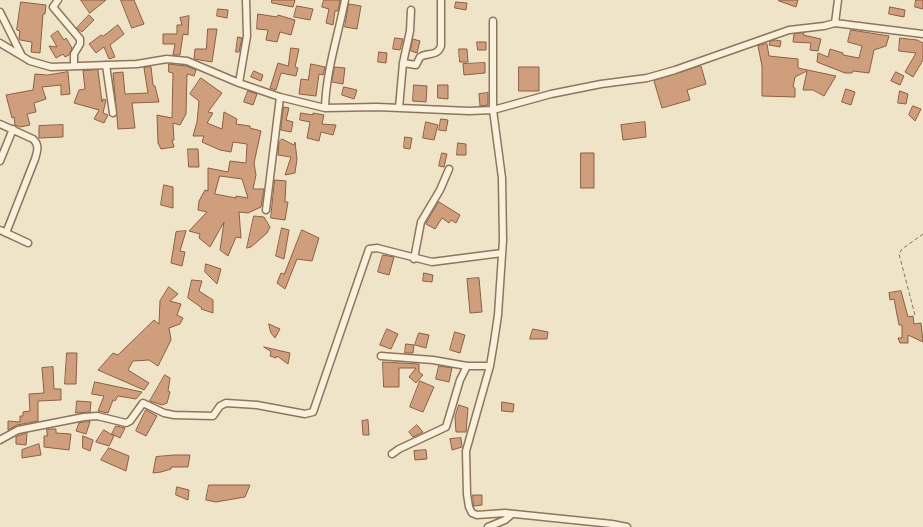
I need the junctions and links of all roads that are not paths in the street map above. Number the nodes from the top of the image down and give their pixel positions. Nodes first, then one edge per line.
1 (58, 0) edge
2 (246, 0) edge
3 (345, 0) edge
4 (441, 0) edge
5 (838, 0) edge
6 (411, 10) dead end
7 (0, 12) edge
8 (492, 21) dead end
9 (835, 23) junction
10 (923, 34) edge
11 (0, 43) edge
12 (23, 57) junction
13 (403, 63) junction
14 (106, 65) junction
15 (74, 66) junction
16 (239, 83) junction
17 (280, 98) junction
18 (325, 108) junction
19 (399, 108) junction
20 (493, 110) junction
21 (113, 112) dead end
22 (0, 124) edge
23 (13, 129) junction
24 (0, 161) edge
25 (449, 169) dead end
26 (266, 210) dead end
27 (3, 232) edge
28 (28, 242) dead end
29 (502, 253) junction
30 (414, 259) junction
31 (381, 356) dead end
32 (467, 366) junction
33 (490, 366) junction
34 (0, 440) edge
35 (392, 454) dead end
36 (512, 514) junction
37 (488, 527) edge
38 (627, 527) edge

1 - 15 street
2 - 16 street
3 - 18 street
4 - 13 street
5 - 9 street
6 - 13 street
7 - 12 street
8 - 20 street
9 - 10 street
9 - 20 street
11 - 12 street
12 - 15 street
13 - 19 street
14 - 15 street
14 - 16 street
14 - 21 street
16 - 17 street
17 - 18 street
17 - 26 street
18 - 19 street
19 - 20 street
20 - 29 street
22 - 23 street
23 - 24 street
23 - 27 street
25 - 30 street
27 - 28 street
29 - 30 street
29 - 33 street
30 - 34 street
31 - 32 street
32 - 33 street
32 - 35 street
33 - 36 street
36 - 37 street
36 - 38 street

